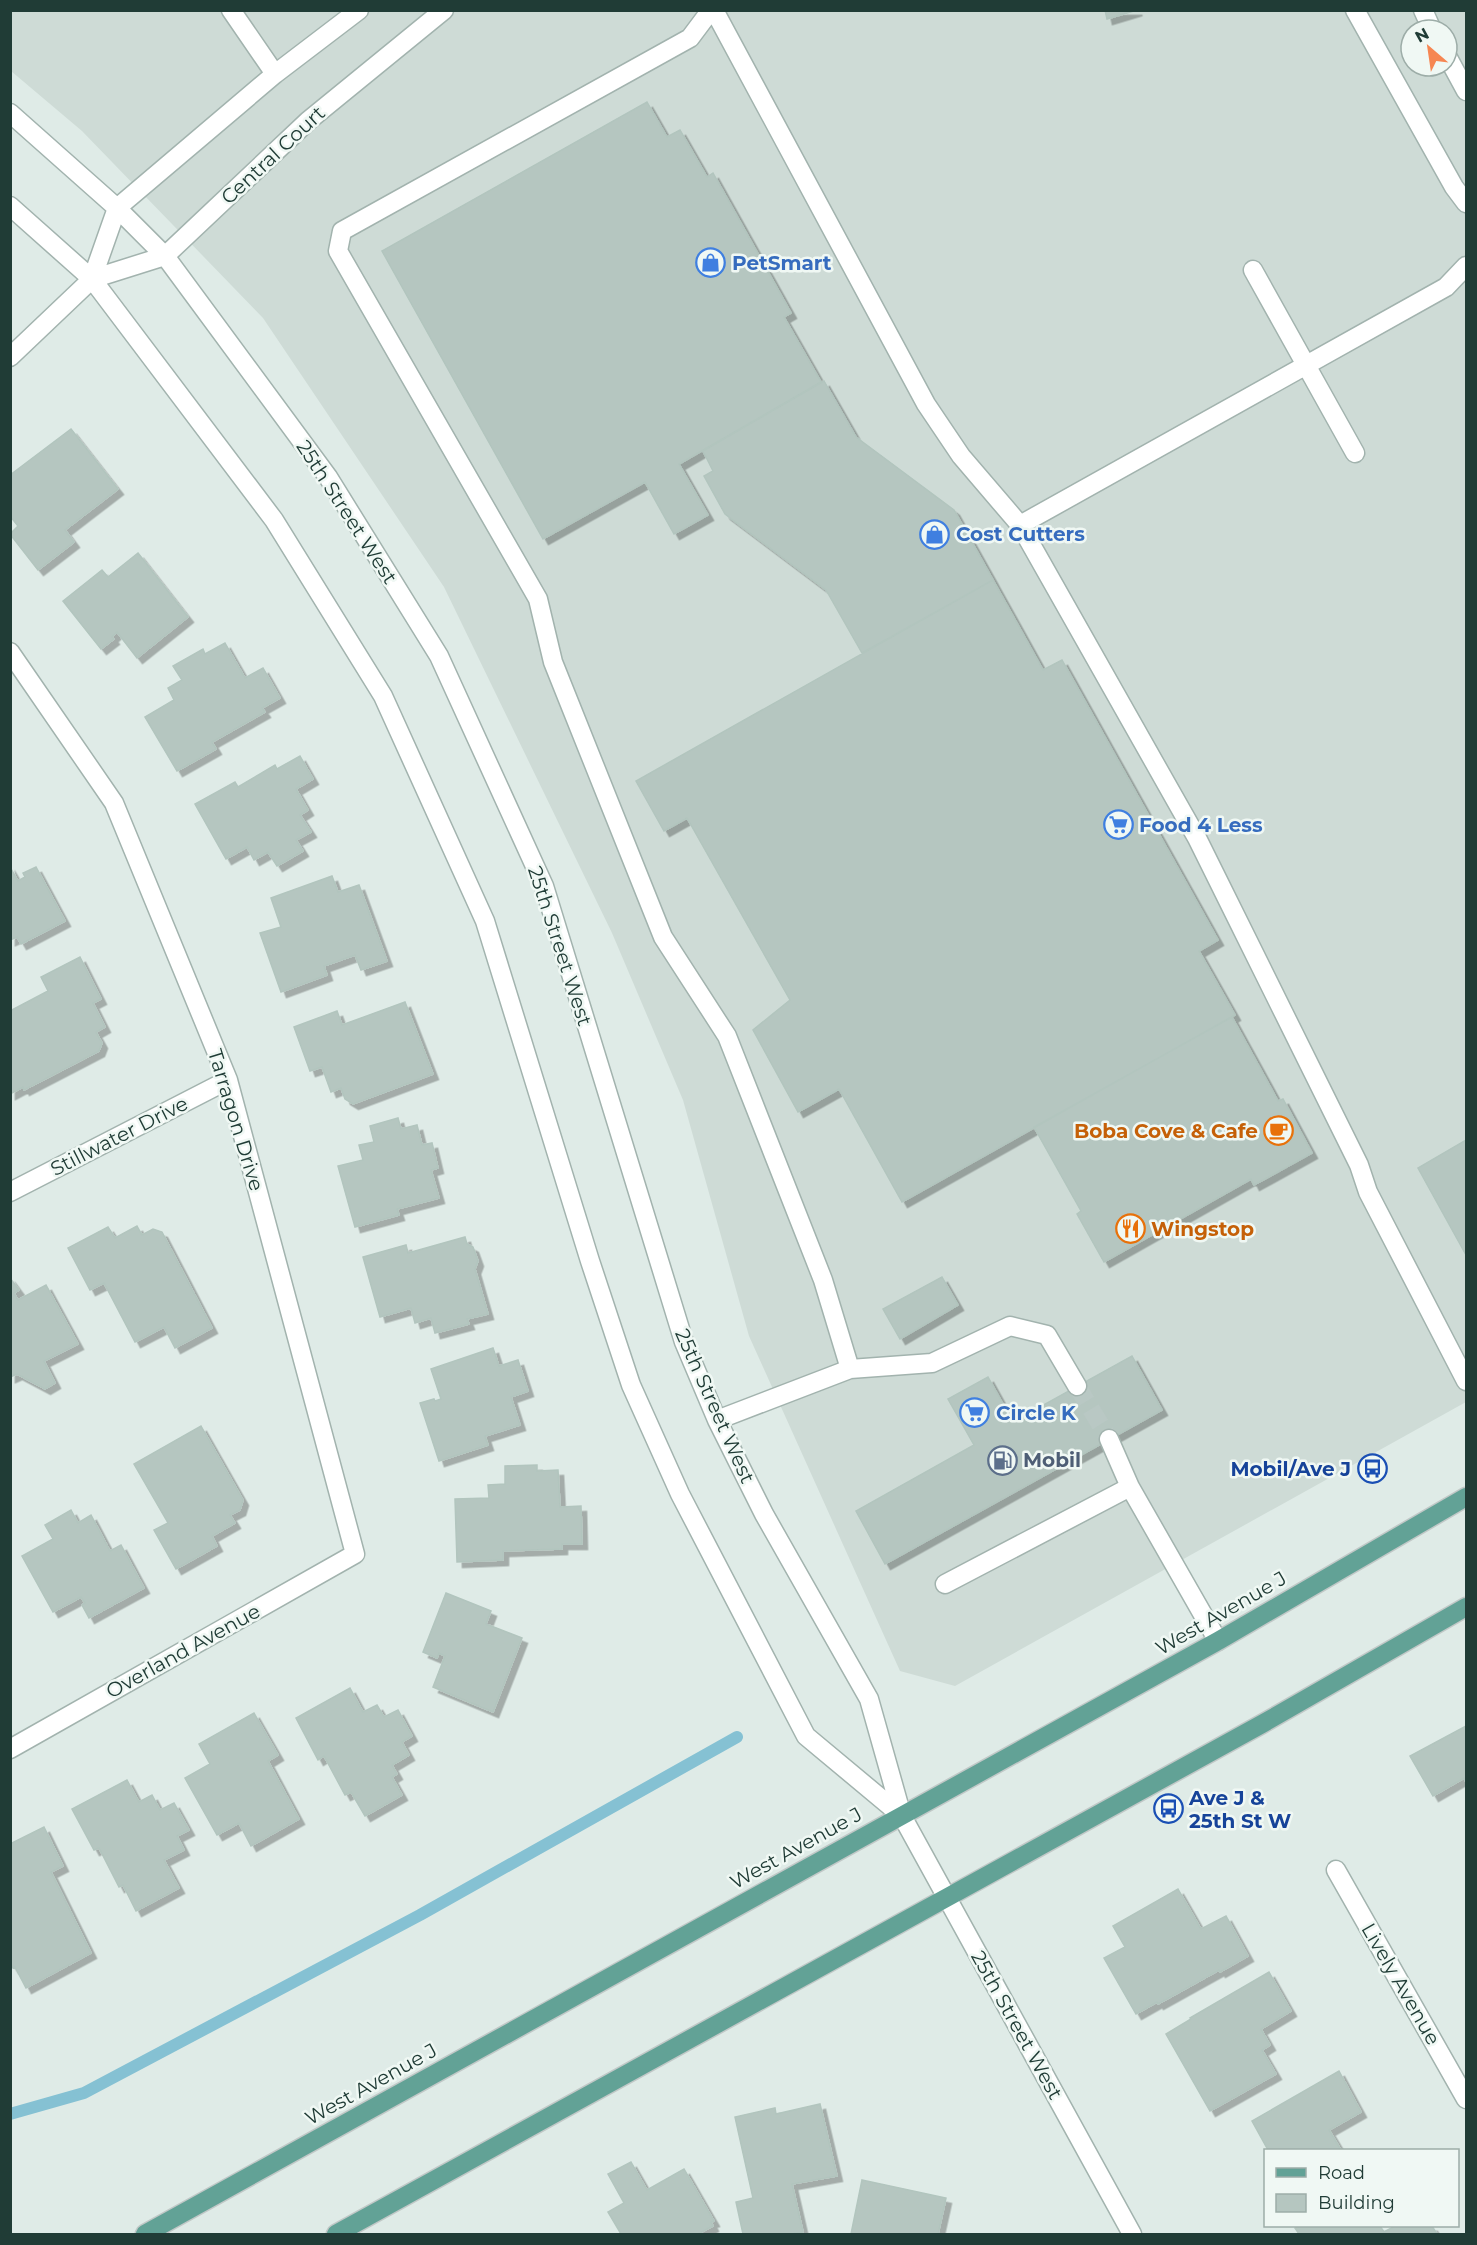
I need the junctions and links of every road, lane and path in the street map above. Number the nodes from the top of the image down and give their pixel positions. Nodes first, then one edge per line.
1 (231, 10) edge
2 (359, 10) edge
3 (444, 10) edge
4 (713, 10) edge
5 (1355, 10) edge
6 (275, 74) junction
7 (1459, 77) edge
8 (1467, 91) edge
9 (10, 113) edge
10 (1467, 203) edge
11 (10, 206) edge
12 (117, 208) junction
13 (165, 256) junction
14 (1467, 266) edge
15 (1253, 270) dead end
16 (92, 279) junction
17 (10, 357) edge
18 (1306, 365) junction
19 (1355, 453) dead end
20 (1020, 525) junction
21 (10, 652) edge
22 (228, 1080) junction
23 (10, 1192) edge
24 (850, 1369) junction
25 (1467, 1381) edge
26 (1077, 1386) tunnel mouth
27 (717, 1420) junction
28 (1109, 1439) tunnel mouth
29 (1130, 1486) junction
30 (1467, 1497) edge
31 (355, 1554) joint
32 (945, 1584) dead end
33 (1467, 1607) edge
34 (1218, 1641) junction
35 (10, 1749) edge
36 (902, 1815) junction
37 (1336, 1870) dead end
38 (946, 1899) junction
39 (1467, 2099) edge
40 (145, 2235) edge
41 (336, 2235) edge
42 (1132, 2235) edge

1 - 6 street
2 - 6 street
3 - 13 street, Central Court
4 - 20 street
4 - 24 street
5 - 10 street
6 - 12 street
7 - 8 street
9 - 12 street, 25th Street West
11 - 16 street, 25th Street West
12 - 13 street, 25th Street West
12 - 16 street, Central Court
13 - 16 street, Central Court
13 - 27 street, 25th Street West
14 - 18 street
15 - 18 street
16 - 17 street, Central Court
16 - 36 street, 25th Street West
18 - 19 street
18 - 20 street
20 - 25 street
21 - 22 street, Tarragon Drive
22 - 23 street, Stillwater Drive
22 - 31 street, Tarragon Drive
24 - 26 street
24 - 27 street
27 - 36 street, 25th Street West
28 - 29 street
29 - 32 street
29 - 34 street
30 - 34 main road, West Avenue J
31 - 35 street, Overland Avenue
33 - 38 main road
34 - 36 main road, West Avenue J
36 - 38 street, 25th Street West
36 - 40 main road, West Avenue J
37 - 39 street, Lively Avenue
38 - 41 main road
38 - 42 street, 25th Street West

